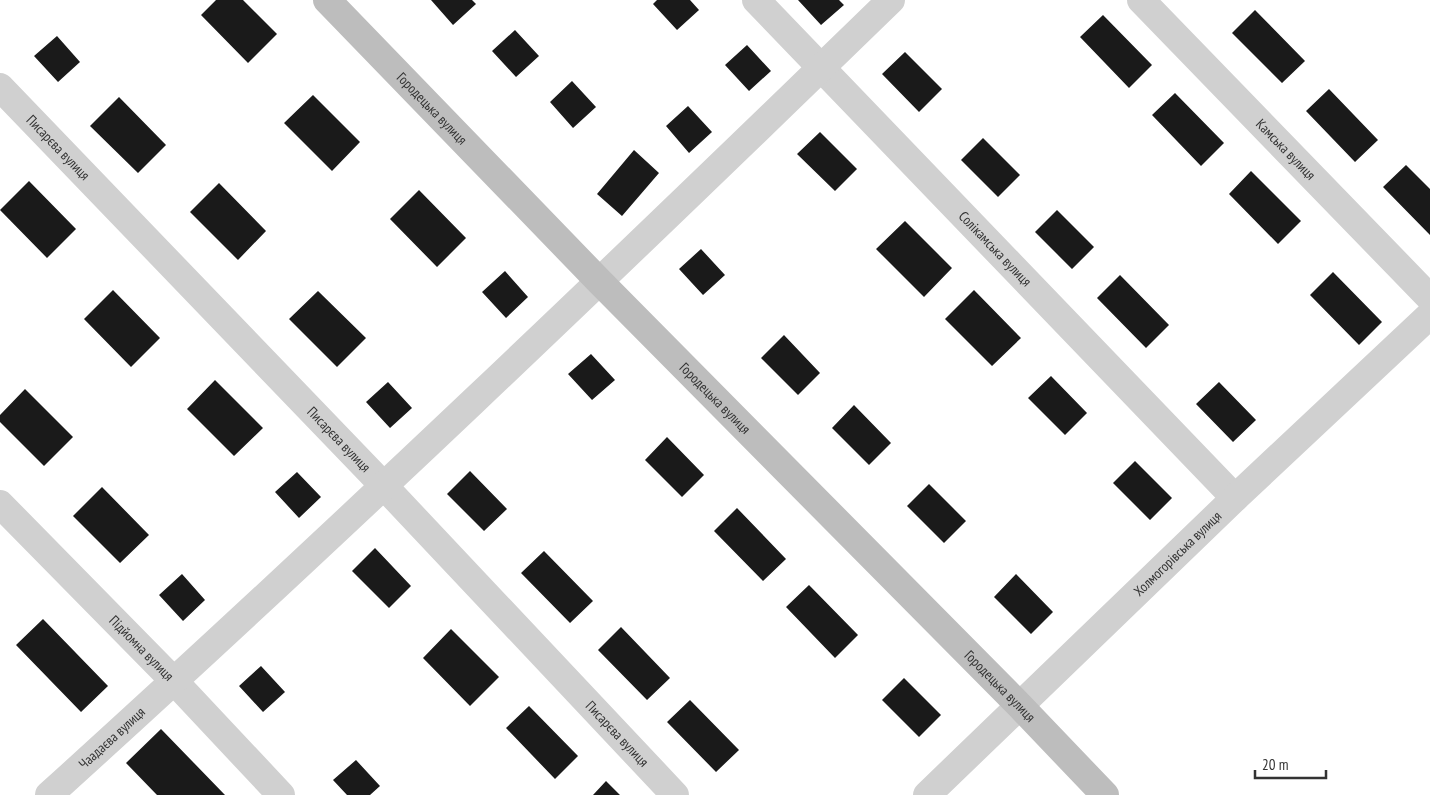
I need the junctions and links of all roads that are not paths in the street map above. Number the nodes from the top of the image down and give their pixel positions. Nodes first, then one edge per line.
1 (327, 0) edge
2 (756, 0) edge
3 (892, 0) edge
4 (1141, 0) edge
5 (822, 68) junction
6 (0, 87) edge
7 (599, 281) junction
8 (1430, 298) edge
9 (1430, 315) edge
10 (383, 486) junction
11 (1235, 498) junction
12 (0, 504) edge
13 (174, 681) junction
14 (1020, 706) junction
15 (49, 795) edge
16 (281, 795) edge
17 (675, 795) edge
18 (928, 795) edge
19 (1105, 795) edge

1 - 7 main road, Городецька вулиця
2 - 5 street, Солікамська вулиця
3 - 5 street, Чаадаєва вулиця
4 - 8 street, Камська вулиця
5 - 7 street, Чаадаєва вулиця
5 - 11 street, Солікамська вулиця
6 - 10 street, Писарєва вулиця
7 - 10 street, Чаадаєва вулиця
7 - 14 main road, Городецька вулиця
9 - 11 street, Холмогорівська вулиця
10 - 13 street, Чаадаєва вулиця
10 - 17 street, Писарєва вулиця
11 - 14 street, Холмогорівська вулиця
12 - 13 street, Підйомна вулиця
13 - 15 street, Чаадаєва вулиця
13 - 16 street, Підйомна вулиця
14 - 18 street, Холмогорівська вулиця
14 - 19 main road, Городецька вулиця

